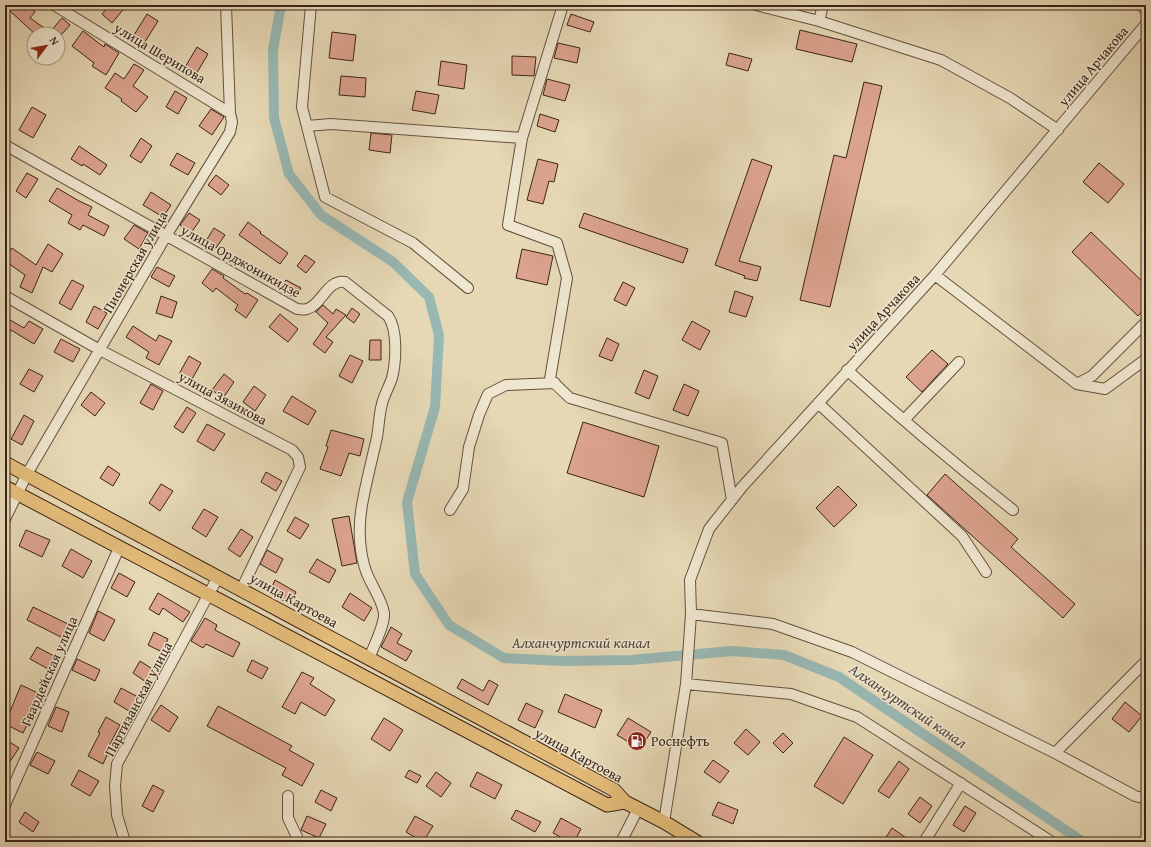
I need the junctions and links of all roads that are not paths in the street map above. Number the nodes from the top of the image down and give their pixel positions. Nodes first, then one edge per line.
1 (54, 5) edge
2 (226, 5) edge
3 (311, 5) edge
4 (563, 5) edge
5 (756, 5) edge
6 (823, 5) edge
7 (1141, 5) edge
8 (1146, 12) edge
9 (819, 21) junction
10 (1146, 24) edge
11 (230, 113) junction
12 (307, 126) junction
13 (1058, 130) junction
14 (522, 138) junction
15 (5, 145) edge
16 (166, 236) junction
17 (935, 275) junction
18 (468, 288) dead end
19 (5, 296) edge
20 (1146, 322) edge
21 (100, 350) junction
22 (1146, 359) edge
23 (959, 362) dead end
24 (847, 370) junction
25 (555, 383) junction
26 (1076, 384) junction
27 (818, 403) junction
28 (904, 420) junction
29 (5, 463) edge
30 (27, 474) junction
31 (5, 487) edge
32 (18, 494) junction
33 (732, 500) junction
34 (450, 510) dead end
35 (1013, 510) dead end
36 (5, 519) edge
37 (119, 548) junction
38 (986, 572) dead end
39 (218, 577) junction
40 (242, 590) junction
41 (210, 596) junction
42 (690, 614) junction
43 (369, 659) junction
44 (1146, 661) edge
45 (686, 684) junction
46 (1055, 753) junction
47 (960, 783) junction
48 (288, 796) dead end
49 (1146, 799) edge
50 (625, 802) junction
51 (5, 805) edge
52 (638, 809) junction
53 (664, 822) junction
54 (125, 842) edge
55 (294, 842) edge
56 (621, 842) edge
57 (696, 842) edge
58 (924, 842) edge
59 (1052, 842) edge

1 - 11 street, улица Шерипова
2 - 11 street, Пионерская улица
3 - 12 street
4 - 14 street
5 - 9 street
6 - 9 street
7 - 8 street
9 - 13 street
10 - 13 street, улица Арчакова
11 - 16 street, Пионерская улица
12 - 14 street
12 - 18 street
13 - 17 street, улица Арчакова
14 - 25 street
15 - 16 street, улица Орджоникидзе
16 - 21 street, Пионерская улица
16 - 43 street, улица Орджоникидзе
17 - 24 street, улица Арчакова
17 - 26 street
19 - 21 street, улица Зязикова
20 - 26 street
21 - 30 street, Пионерская улица
21 - 40 street, улица Зязикова
22 - 26 street
23 - 28 street
24 - 27 street, улица Арчакова
24 - 28 street
25 - 33 street
25 - 34 street
27 - 33 street, улица Арчакова
27 - 38 street
28 - 35 street
29 - 30 main road, улица Картоева
30 - 32 street, Пионерская улица
30 - 39 main road, улица Картоева
31 - 32 main road, улица Картоева
32 - 36 street, Пионерская улица
32 - 37 main road, улица Картоева
33 - 42 street, улица Арчакова
37 - 41 main road, улица Картоева
37 - 51 street, Гвардейская улица
39 - 40 main road, улица Картоева
39 - 41 street, Партизанская улица
40 - 43 main road, улица Картоева
41 - 50 main road, улица Картоева
41 - 54 street, Партизанская улица
42 - 45 street, улица Арчакова
42 - 46 street
43 - 50 main road, улица Картоева
44 - 46 street
45 - 47 street
45 - 53 street
46 - 49 street
47 - 58 street
47 - 59 street
48 - 55 street
50 - 52 main road
52 - 53 main road
52 - 56 street
53 - 57 main road

